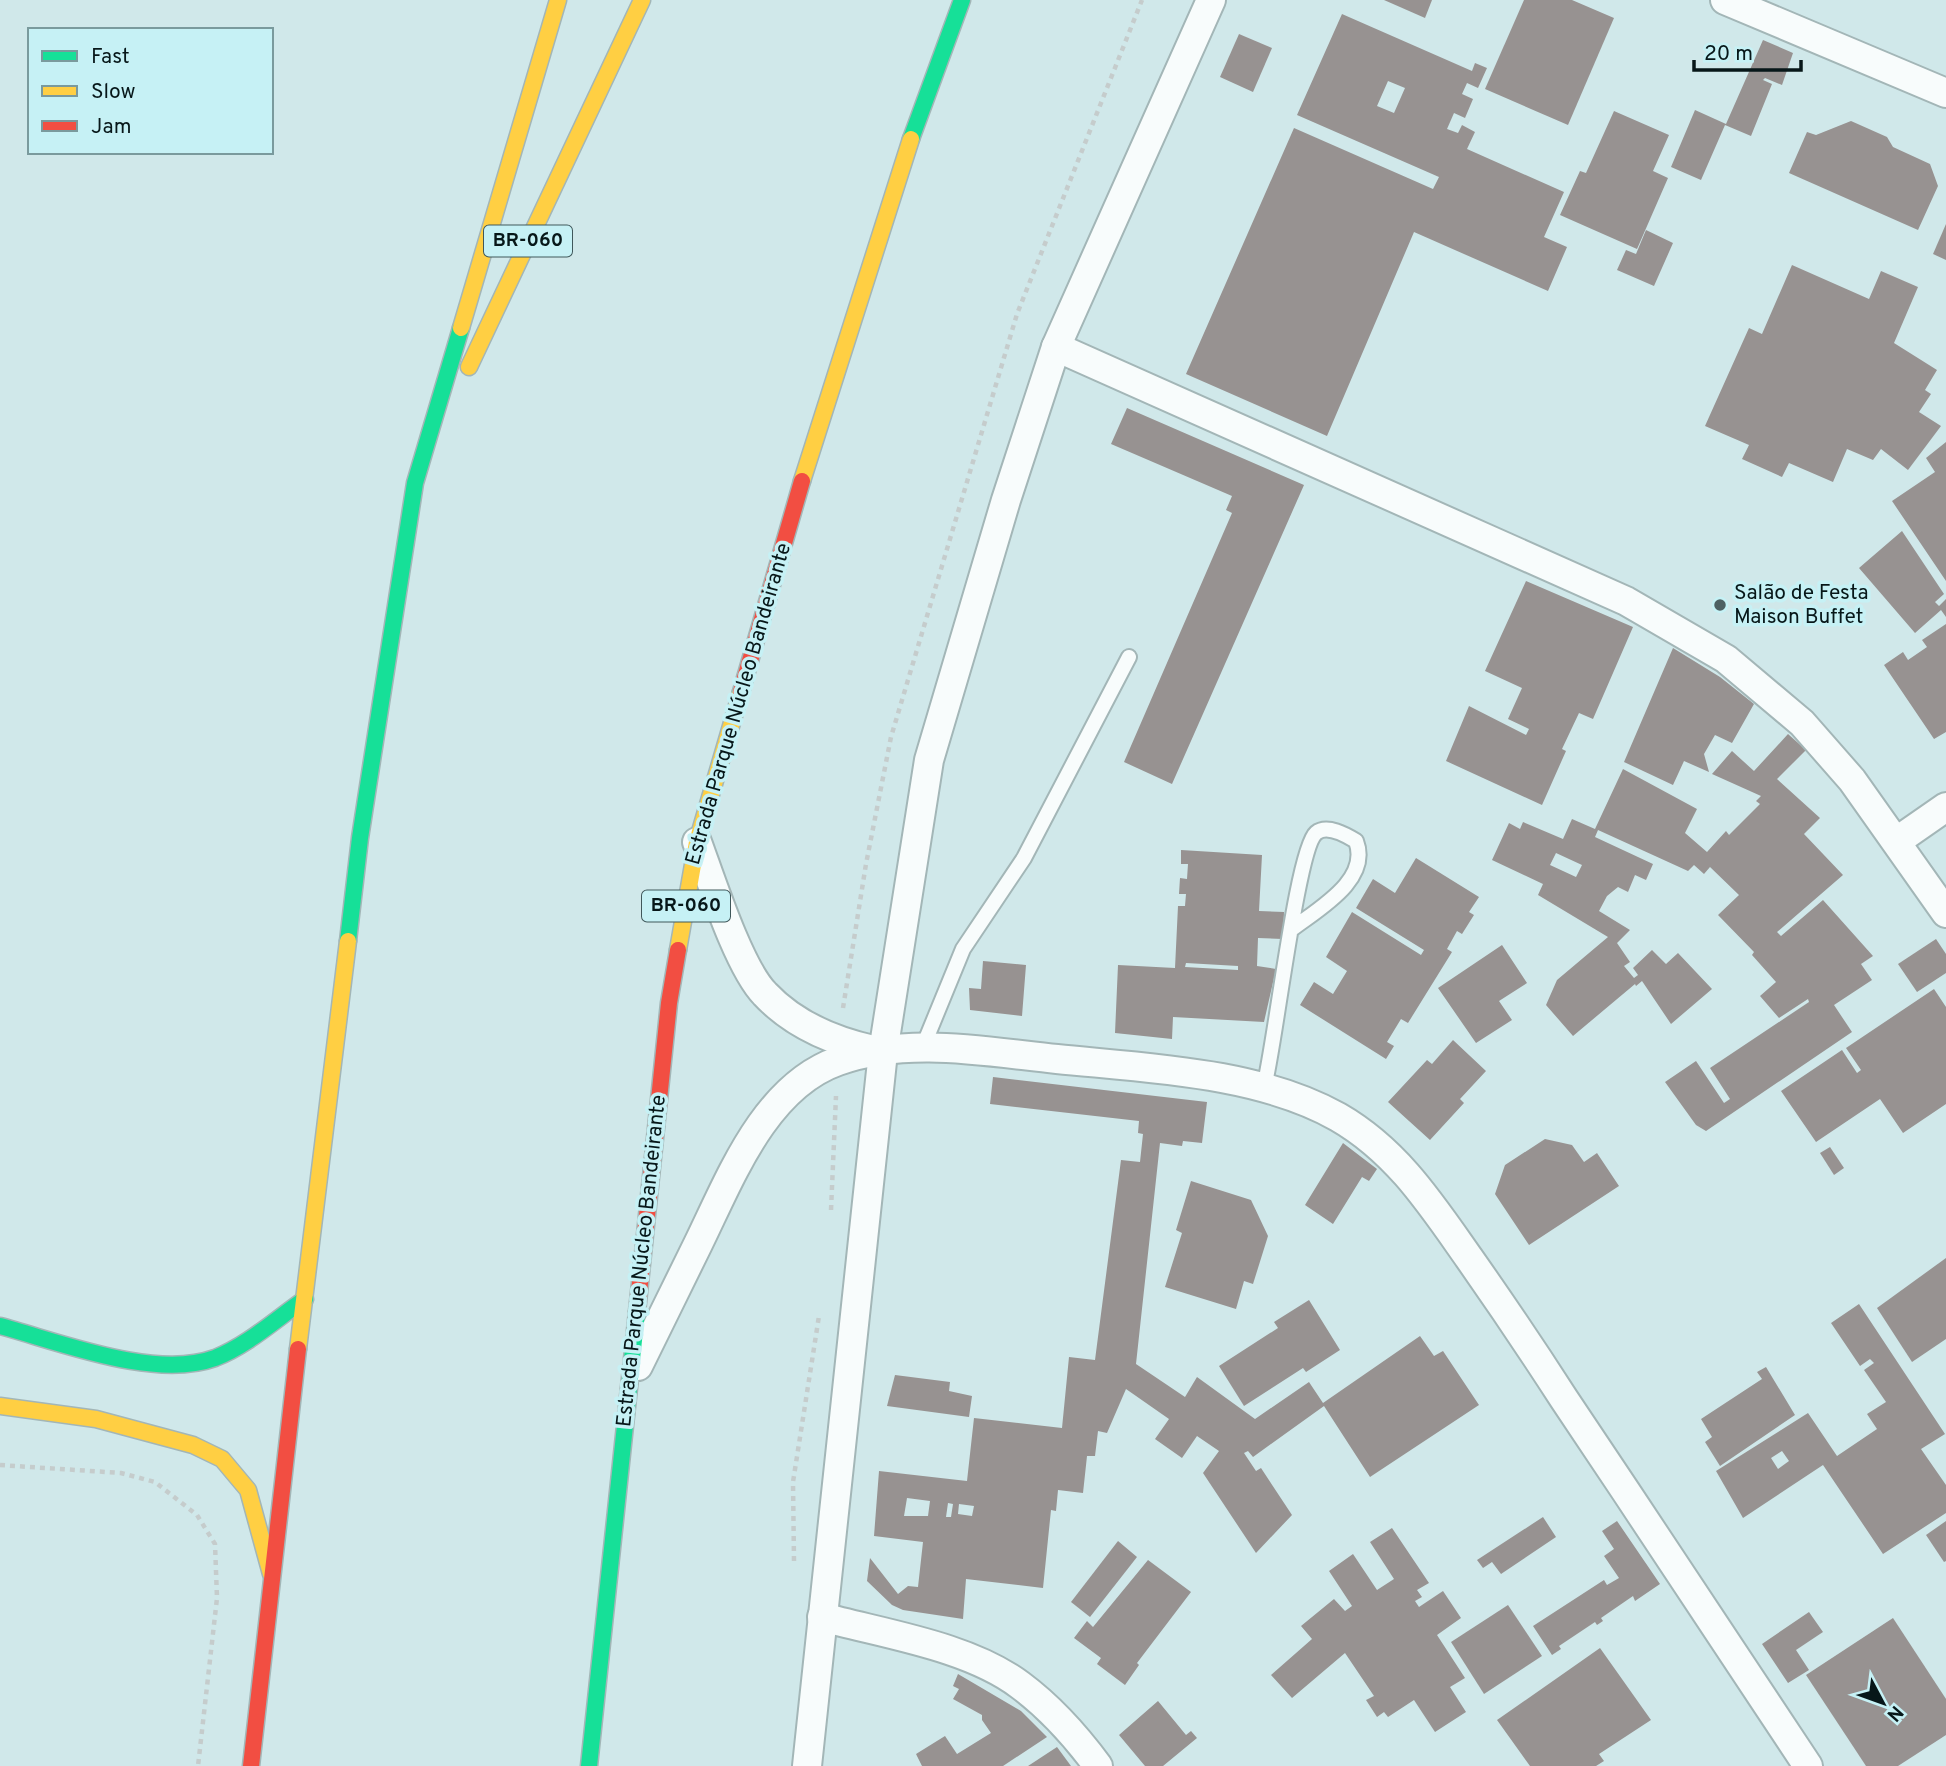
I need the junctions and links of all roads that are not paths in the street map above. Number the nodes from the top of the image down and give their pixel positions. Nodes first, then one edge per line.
1 (558, 0) edge
2 (642, 0) edge
3 (951, 0) edge
4 (962, 0) edge
5 (1211, 0) edge
6 (1726, 0) edge
7 (932, 76) junction
8 (1946, 93) edge
9 (1056, 347) junction
10 (415, 483) junction
11 (1129, 657) dead end
12 (1946, 807) edge
13 (1898, 841) junction
14 (697, 842) junction
15 (1946, 913) edge
16 (1292, 929) junction
17 (922, 1049) junction
18 (883, 1052) junction
19 (1264, 1087) junction
20 (305, 1299) junction
21 (0, 1326) edge
22 (632, 1379) junction
23 (0, 1406) edge
24 (271, 1574) junction
25 (822, 1617) junction
26 (251, 1766) edge
27 (589, 1766) edge
28 (807, 1766) edge
29 (1098, 1766) edge
30 (1808, 1766) edge

1 - 10 main road
2 - 10 main road, BR-060
3 - 7 main road, BR-060
4 - 7 main road, Estrada Parque Núcleo Bandeirante
5 - 9 street
6 - 8 street
7 - 14 main road, Estrada Parque Núcleo Bandeirante / BR-060
9 - 13 street
9 - 18 street
10 - 20 main road, BR-060
11 - 17 lane
12 - 13 street
13 - 15 street
14 - 18 street
14 - 22 main road, Estrada Parque Núcleo Bandeirante / BR-060
16 - 16 lane
16 - 19 lane
17 - 18 street
17 - 19 street
18 - 22 street
18 - 25 street
19 - 30 street
20 - 21 main road
20 - 24 main road, BR-060
22 - 27 main road, Estrada Parque Núcleo Bandeirante / BR-060
23 - 24 main road
24 - 26 main road, BR-060
25 - 28 street
25 - 29 street

